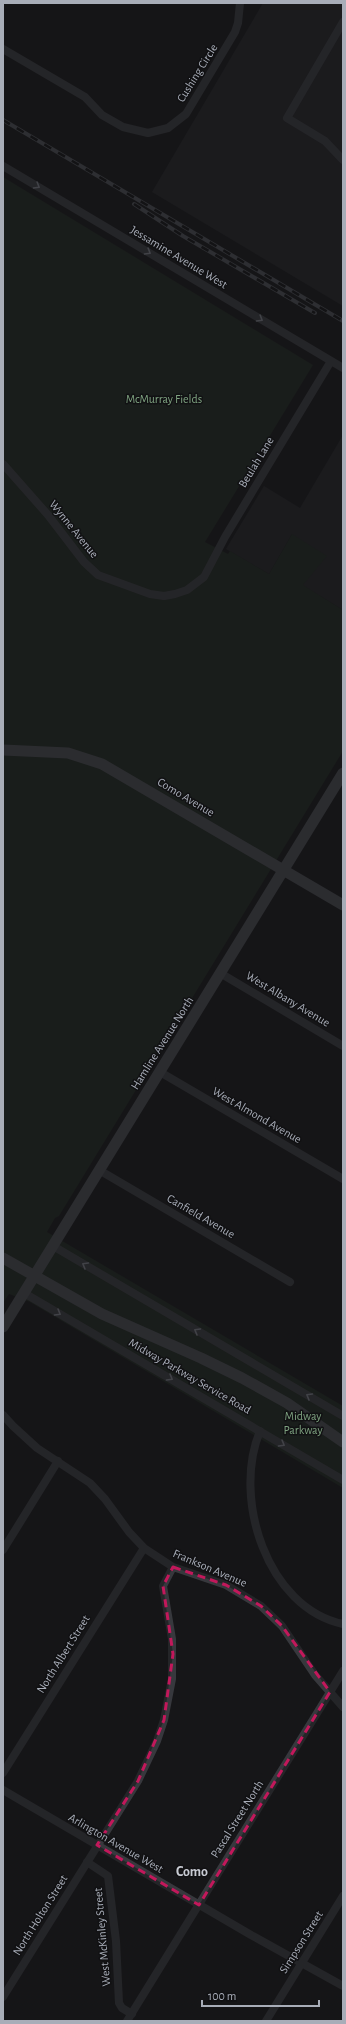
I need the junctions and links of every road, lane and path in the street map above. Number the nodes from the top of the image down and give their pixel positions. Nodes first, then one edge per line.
1 (240, 3) edge
2 (343, 22) edge
3 (3, 49) edge
4 (343, 160) edge
5 (3, 166) edge
6 (331, 361) junction
7 (343, 368) edge
8 (3, 464) edge
9 (204, 577) joint
10 (3, 750) edge
11 (343, 773) edge
12 (284, 871) junction
13 (343, 905) edge
14 (220, 973) junction
15 (343, 1046) edge
16 (160, 1072) junction
17 (99, 1170) junction
18 (343, 1178) edge
19 (53, 1246) junction
20 (3, 1258) edge
21 (35, 1275) junction
22 (290, 1282) dead end
23 (24, 1293) junction
24 (3, 1327) edge
25 (3, 1415) edge
26 (343, 1416) edge
27 (260, 1431) junction
28 (343, 1442) edge
29 (58, 1461) junction
30 (343, 1480) edge
31 (144, 1548) junction
32 (3, 1550) edge
33 (173, 1567) junction
34 (343, 1624) edge
35 (343, 1671) edge
36 (330, 1692) junction
37 (343, 1707) edge
38 (3, 1773) edge
39 (3, 1790) edge
40 (97, 1845) junction
41 (88, 1862) junction
42 (343, 1896) edge
43 (199, 1905) junction
44 (302, 1963) junction
45 (343, 1986) edge
46 (3, 1997) edge
47 (129, 2018) edge
48 (266, 2021) edge

1 - 3 street, Cushing Circle
2 - 4 street
5 -> 6 street, Jessamine Avenue West
6 - 7 street, Jessamine Avenue West
6 - 9 street, Beulah Lane
8 - 9 street, Wynne Avenue
10 - 12 street, Como Avenue
11 - 12 street, Hamline Avenue North
12 - 13 street, Como Avenue
12 - 14 street, Hamline Avenue North
14 - 15 street, West Albany Avenue
14 - 16 street, Hamline Avenue North
16 - 17 street, Hamline Avenue North
16 - 18 street, West Almond Avenue
17 - 19 street, Hamline Avenue North
17 - 22 street, Canfield Avenue
19 - 21 street, Hamline Avenue North
26 -> 19 street
20 - 21 street
21 - 23 street, Hamline Avenue North
21 - 28 street
23 - 24 street, Hamline Avenue North
23 -> 27 street, Midway Parkway Service Road
25 - 29 street, Frankson Avenue
27 -> 30 street, Midway Parkway Service Road
27 - 34 street
29 - 31 street, Frankson Avenue
29 - 32 street
31 - 33 street, Frankson Avenue
31 - 38 street, North Albert Street
33 - 36 street, Frankson Avenue
33 - 40 street
35 - 36 street, Pascal Street North
36 - 37 street, Frankson Avenue
36 - 43 street, Pascal Street North
39 - 40 street, Arlington Avenue West
40 - 41 street, North Holton Street
40 - 43 street, Arlington Avenue West
41 - 46 street, North Holton Street
41 - 47 street, West McKinley Street
42 - 44 street, Simpson Street
43 - 44 street, Arlington Avenue West
43 - 47 street, Pascal Street North
44 - 45 street, Arlington Avenue West
44 - 48 street, Simpson Street

